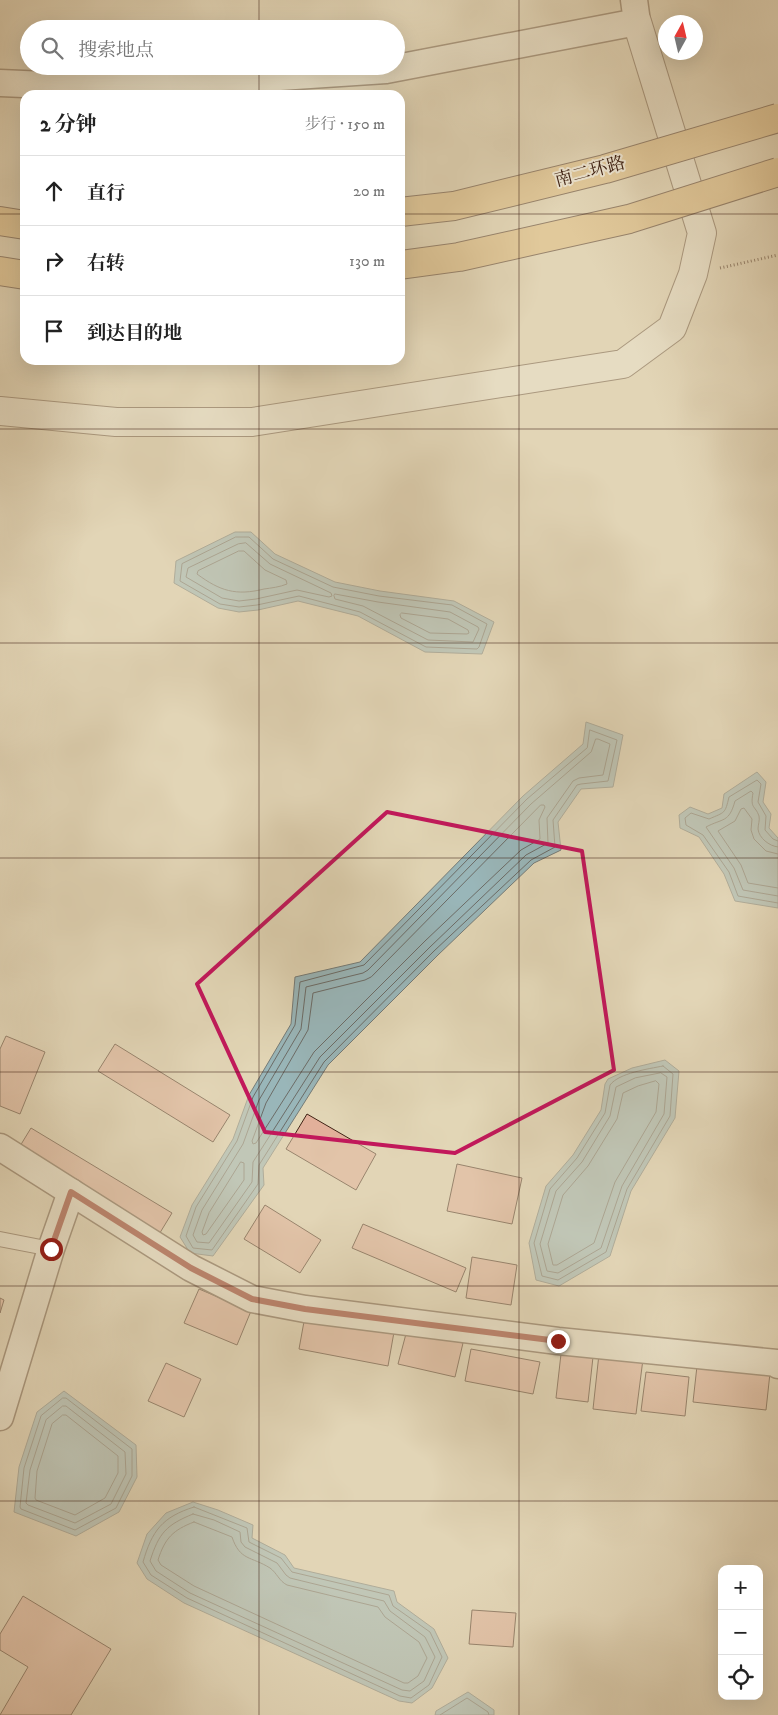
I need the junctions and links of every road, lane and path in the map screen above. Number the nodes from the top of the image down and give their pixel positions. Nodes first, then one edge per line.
1 (636, 11) edge
2 (405, 66) edge
3 (311, 75) edge
4 (0, 83) edge
5 (778, 118) edge
6 (778, 172) edge
7 (405, 211) edge
8 (0, 221) edge
9 (20, 224) edge
10 (778, 255) edge
11 (405, 263) edge
12 (0, 271) edge
13 (20, 274) edge
14 (693, 274) junction
15 (0, 411) edge
16 (0, 1147) edge
17 (71, 1192) junction
18 (0, 1240) edge
19 (51, 1249) junction
20 (778, 1365) edge
21 (0, 1417) edge

1 - 2 street
1 - 14 street
3 - 4 street
5 - 7 main road, 南二环路, bridge
6 - 11 main road, bridge
8 - 9 main road
10 - 14 path
12 - 13 main road
14 - 15 street
16 - 17 street
17 - 19 street
17 - 20 street
18 - 19 lane
19 - 21 street

